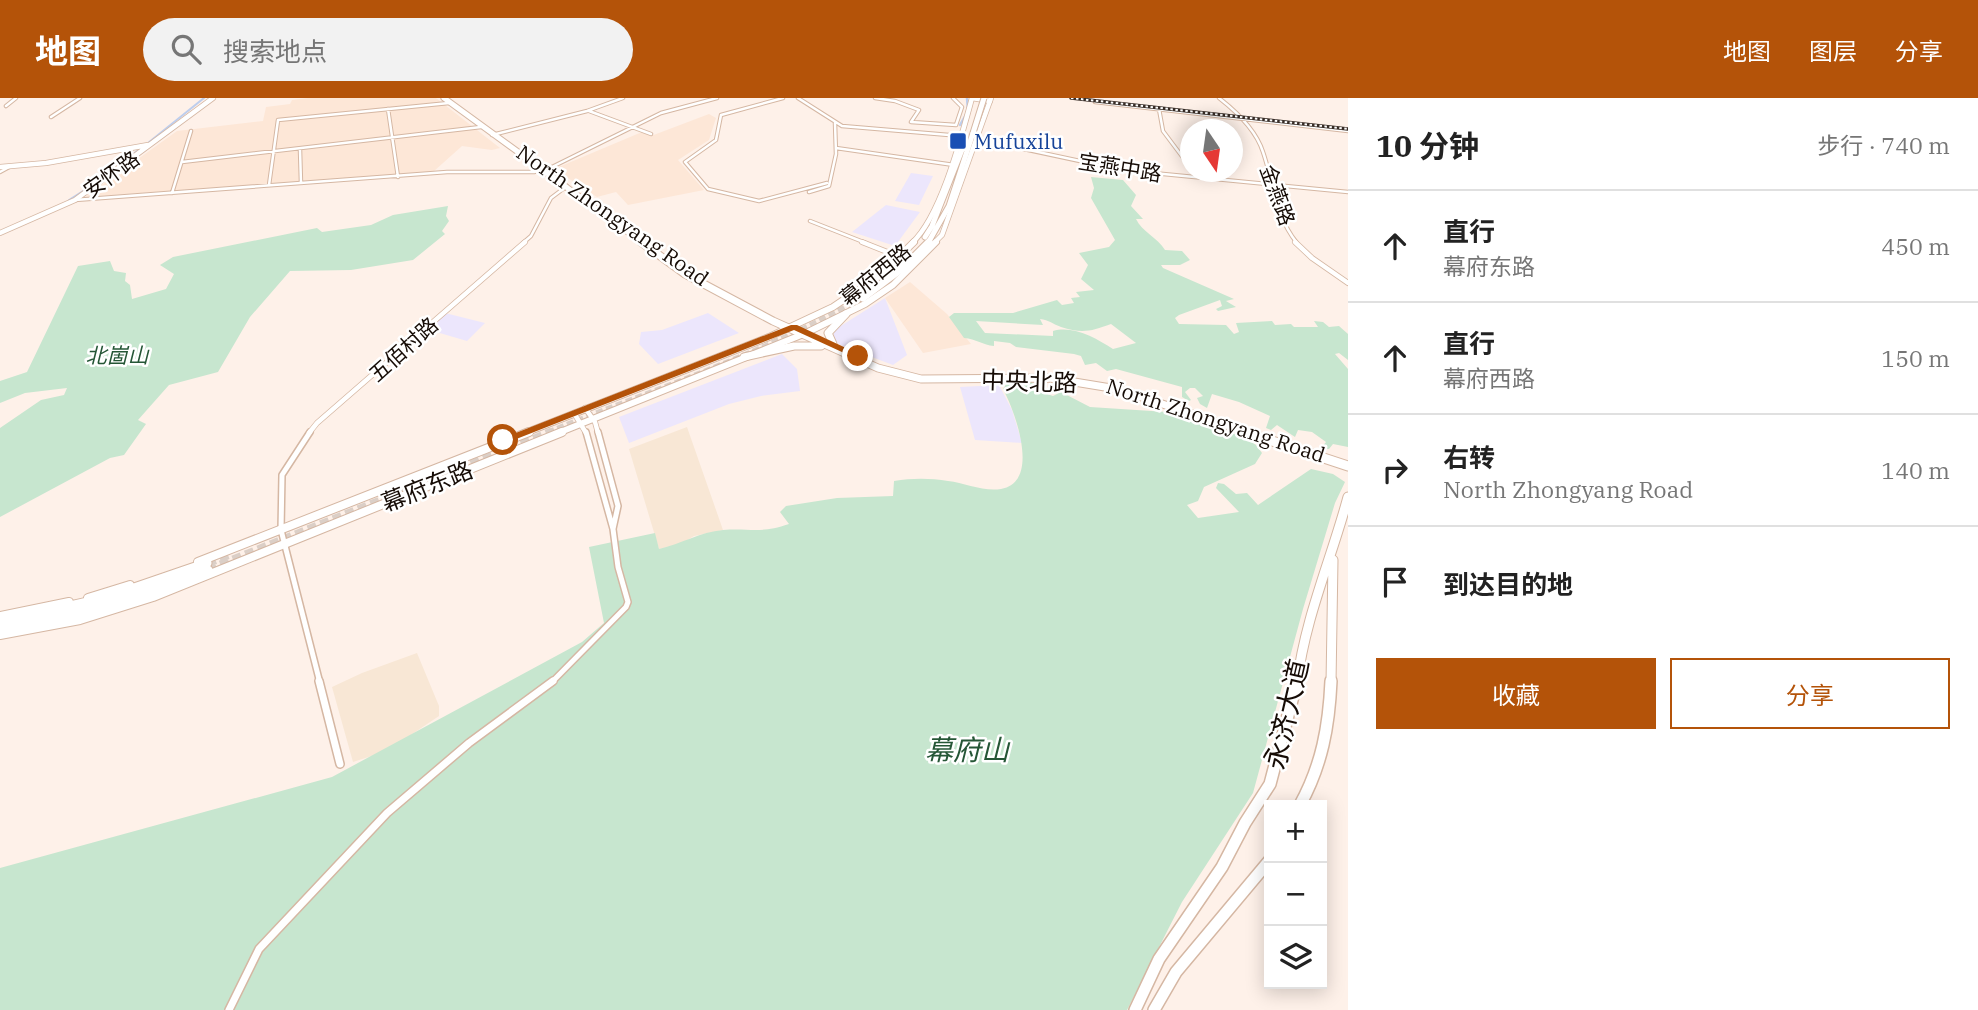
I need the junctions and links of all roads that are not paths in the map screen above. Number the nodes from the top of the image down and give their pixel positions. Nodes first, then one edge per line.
1 (16, 98) edge
2 (80, 98) edge
3 (213, 98) edge
4 (623, 98) edge
5 (720, 98) edge
6 (783, 98) edge
7 (798, 98) edge
8 (875, 98) edge
9 (953, 98) edge
10 (972, 98) edge
11 (1219, 98) edge
12 (986, 99) edge
13 (447, 100) edge
14 (1095, 102) dead end
15 (6, 106) dead end
16 (1159, 109) junction
17 (388, 110) junction
18 (587, 111) junction
19 (51, 117) dead end
20 (1241, 118) junction
21 (836, 124) junction
22 (481, 127) junction
23 (632, 127) junction
24 (191, 131) dead end
25 (1348, 131) edge
26 (651, 134) dead end
27 (494, 135) junction
28 (973, 135) junction
29 (961, 136) junction
30 (392, 138) junction
31 (152, 144) junction
32 (836, 148) junction
33 (300, 150) junction
34 (274, 153) junction
35 (1180, 153) edge
36 (182, 162) junction
37 (953, 165) junction
38 (0, 170) edge
39 (543, 170) junction
40 (1180, 176) edge
41 (398, 177) junction
42 (827, 181) junction
43 (1232, 182) edge
44 (301, 183) junction
45 (269, 185) junction
46 (566, 186) junction
47 (1270, 186) junction
48 (809, 192) dead end
49 (1348, 192) edge
50 (172, 193) junction
51 (75, 200) junction
52 (810, 221) dead end
53 (0, 233) edge
54 (900, 257) junction
55 (1348, 283) edge
56 (846, 314) junction
57 (792, 328) junction
58 (804, 333) junction
59 (831, 346) junction
60 (729, 352) joint
61 (744, 357) junction
62 (585, 408) junction
63 (573, 413) junction
64 (593, 418) junction
65 (580, 422) junction
66 (1348, 465) edge
67 (1348, 497) edge
68 (613, 529) junction
69 (281, 530) junction
70 (284, 544) junction
71 (1333, 553) junction
72 (20, 612) joint
73 (0, 619) edge
74 (0, 632) edge
75 (340, 764) dead end
76 (1302, 800) edge
77 (1267, 863) edge
78 (229, 1010) edge
79 (1135, 1010) edge
80 (1154, 1010) edge

1 - 15 street
2 - 19 street
3 - 31 street, 安怀路
4 - 18 street
5 - 23 street
6 - 42 street
7 - 21 street
8 - 9 street
10 - 12 street
10 - 29 main road, 幕府西路
11 - 20 street, 金燕路
12 - 28 main road, 幕府西路
12 - 28 main road, 幕府西路, bridge
13 - 17 street
13 - 22 main road, North Zhongyang Road
13 - 27 main road, North Zhongyang Road
14 - 16 street
16 - 20 street
16 - 35 street
17 - 30 street
17 - 34 street
18 - 23 street
18 - 27 street
20 - 25 street
20 - 47 street, 金燕路
21 - 29 street
21 - 32 street
21 - 42 street
22 - 27 main road, North Zhongyang Road
22 - 30 street
23 - 26 street
23 - 39 street
24 - 36 street
27 - 39 main road, North Zhongyang Road
28 - 37 main road, 幕府西路
28 - 37 main road, 幕府西路
28 - 40 street, 宝燕中路
28 - 56 main road, 幕府西路
29 - 37 main road, 幕府西路
30 - 33 street
30 - 41 street
31 - 38 street
31 - 51 street, 安怀路
32 - 37 street
32 - 42 street
33 - 34 street
33 - 44 street
34 - 36 street
34 - 45 street
36 - 50 street
37 - 54 main road, 幕府西路
39 - 41 street
39 - 46 main road, North Zhongyang Road
41 - 44 street
42 - 48 street
43 - 47 street, 宝燕中路
44 - 45 street
45 - 50 street
46 - 57 main road, North Zhongyang Road
46 - 69 street, 五佰村路
47 - 49 street, 宝燕中路
47 - 55 street, 金燕路
50 - 51 street
51 - 53 street, 安怀路
52 - 54 street
54 - 57 main road, 幕府西路
56 - 58 main road, 幕府东路
56 - 59 main road
57 - 58 main road, North Zhongyang Road
57 - 60 main road, 幕府西路
58 - 59 main road, North Zhongyang Road
58 - 61 main road, 幕府东路
59 - 61 main road
59 - 66 main road, 中央北路
60 - 62 main road, 幕府东路
61 - 64 main road, 幕府东路
62 - 63 main road, 幕府东路
62 - 64 street
63 - 65 street
63 - 69 main road, 幕府东路
64 - 65 main road, 幕府东路
64 - 68 street
65 - 68 street
65 - 70 main road, 幕府东路
67 - 71 main road, 永济大道
68 - 78 street
69 - 70 street
69 - 72 main road, 幕府东路
70 - 74 main road, 幕府东路
70 - 75 street
71 - 76 main road, 永济大道
71 - 79 main road, 永济大道
72 - 73 main road
73 - 74 main road, 幕府东路
77 - 80 main road

